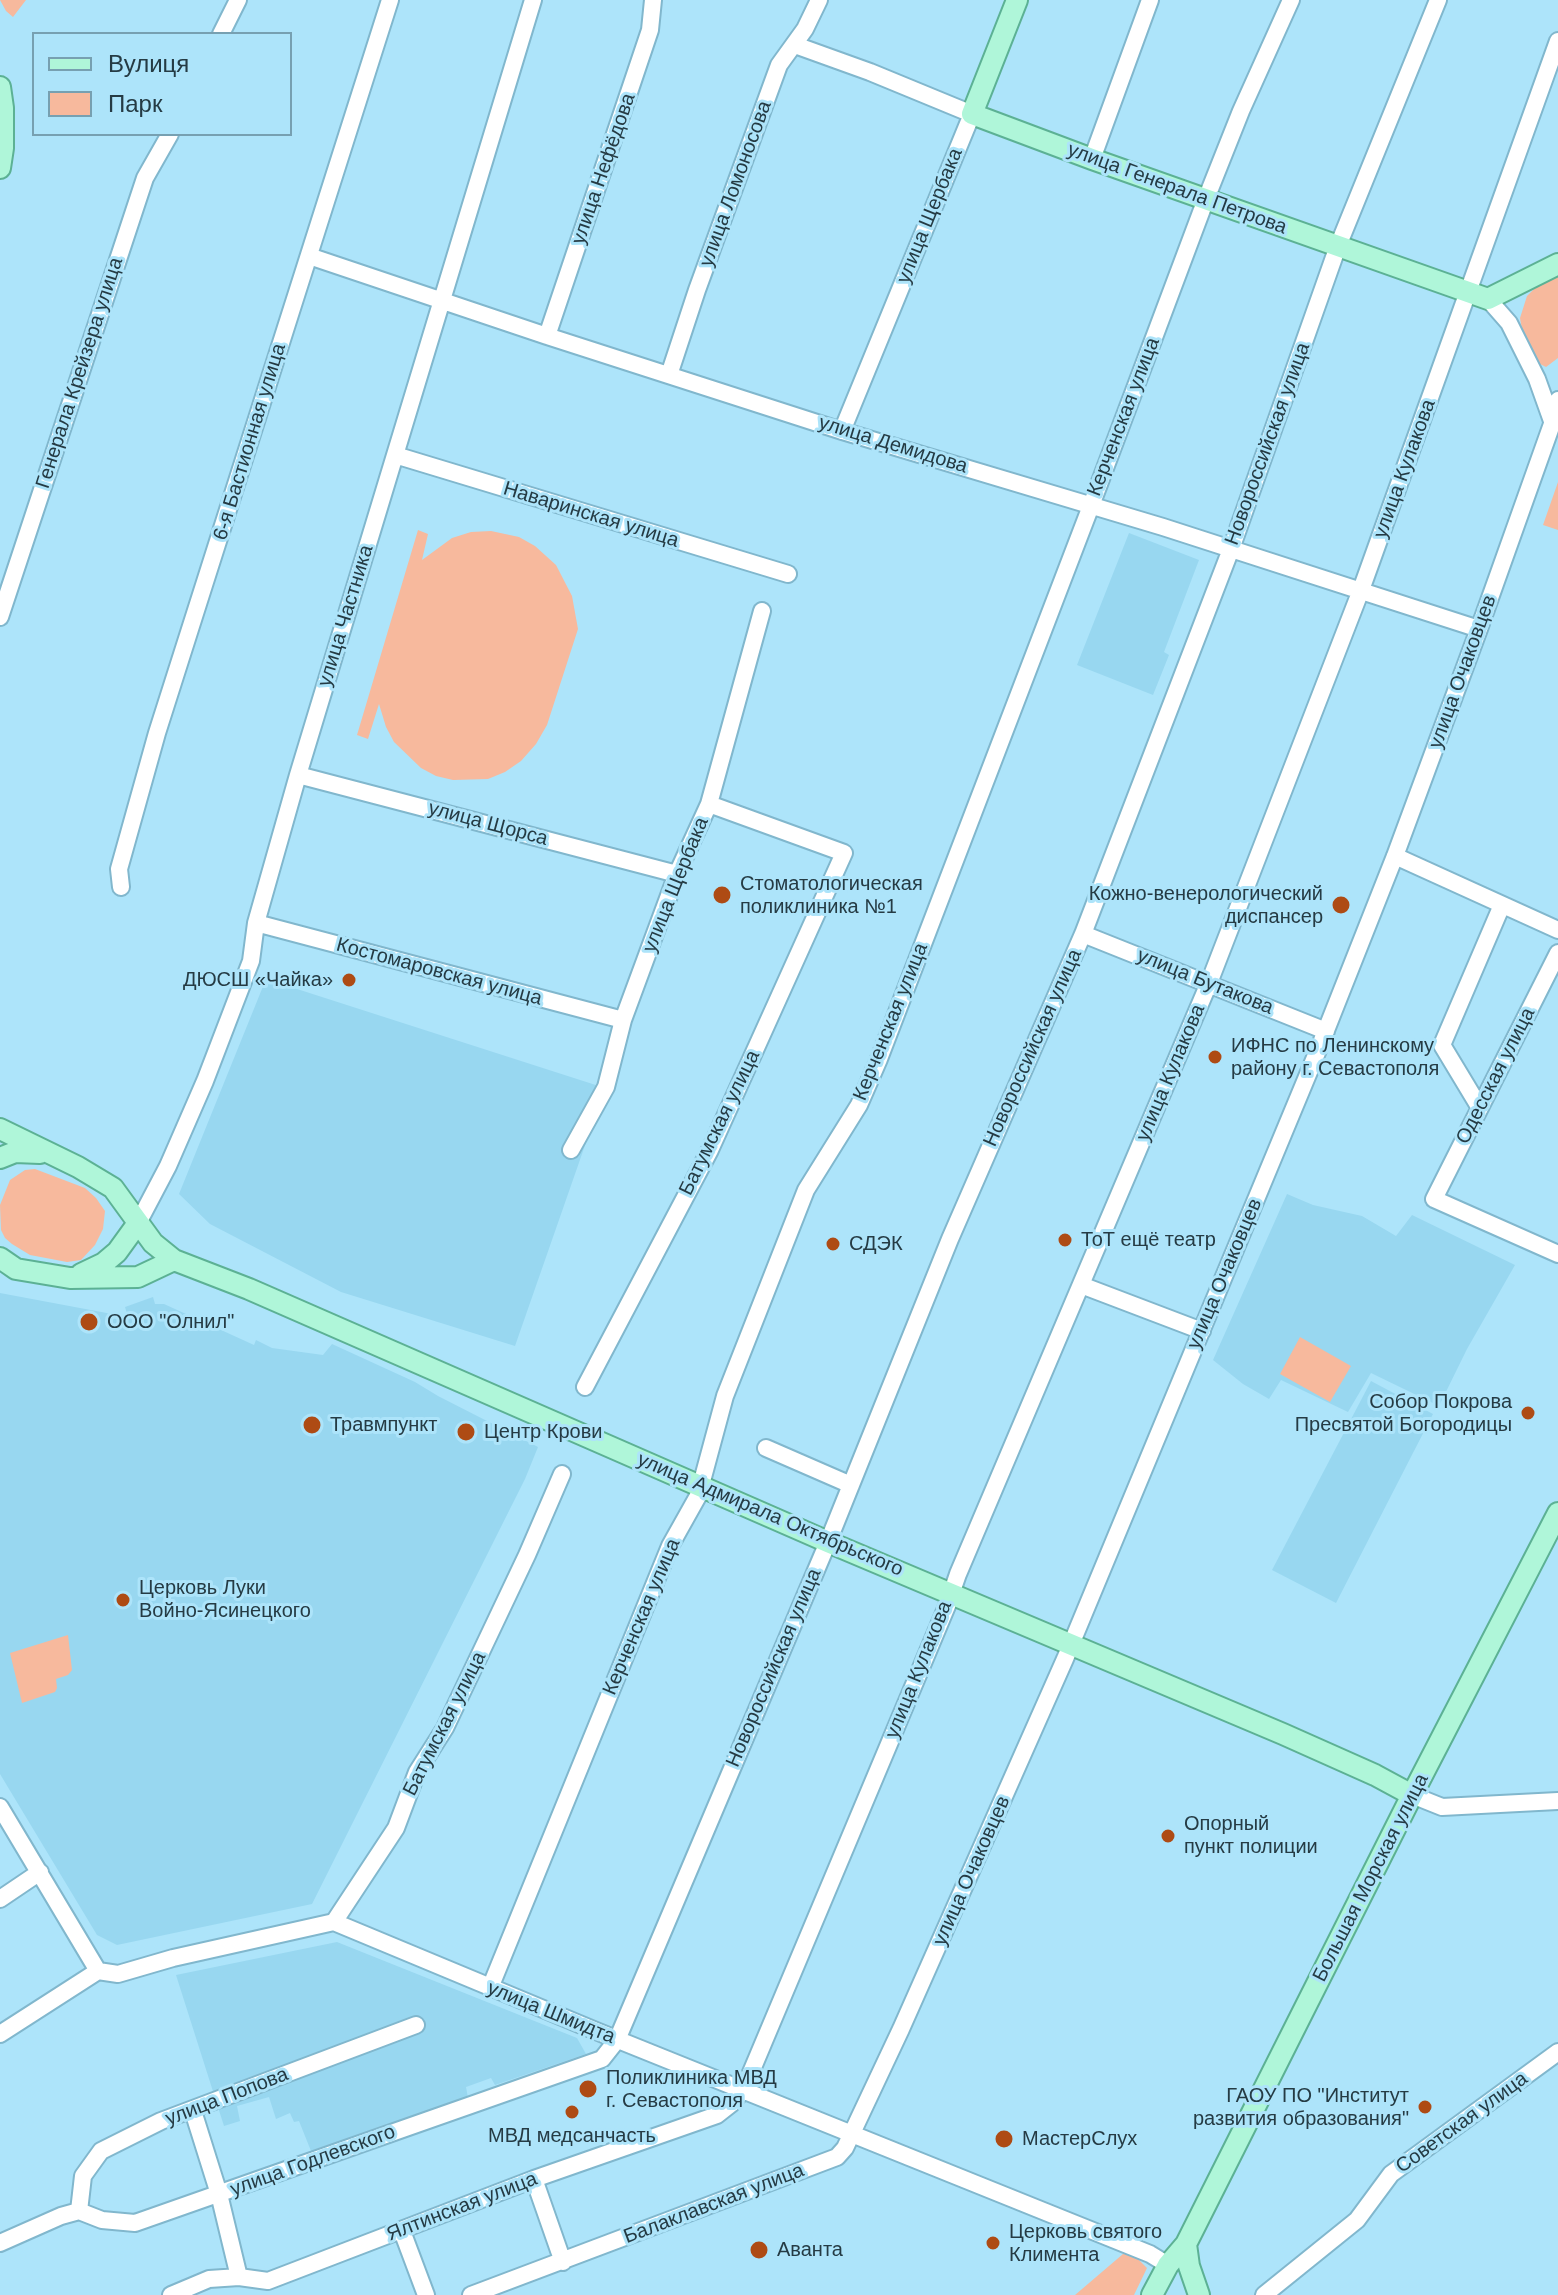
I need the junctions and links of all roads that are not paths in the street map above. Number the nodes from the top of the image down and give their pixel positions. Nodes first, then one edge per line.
1 (238, 0) edge
2 (390, 0) edge
3 (533, 0) edge
4 (653, 0) edge
5 (819, 0) edge
6 (1017, 0) edge
7 (1150, 0) edge
8 (1291, 0) edge
9 (1438, 0) edge
10 (222, 32) edge
11 (1558, 41) edge
12 (795, 45) junction
13 (0, 87) edge
14 (972, 114) junction
15 (169, 136) edge
16 (1092, 159) junction
17 (0, 168) edge
18 (1206, 199) junction
19 (1338, 246) junction
20 (309, 256) junction
21 (1558, 264) edge
22 (1468, 293) junction
23 (1488, 299) junction
24 (444, 300) junction
25 (547, 336) junction
26 (669, 375) junction
27 (1558, 400) edge
28 (1552, 422) junction
29 (842, 431) junction
30 (395, 455) junction
31 (1091, 505) junction
32 (1231, 549) junction
33 (788, 574) dead end
34 (1361, 590) junction
35 (762, 611) dead end
36 (0, 617) edge
37 (1479, 629) junction
38 (298, 775) junction
39 (709, 804) junction
40 (1395, 856) junction
41 (677, 874) junction
42 (121, 887) dead end
43 (1502, 905) junction
44 (256, 923) junction
45 (1558, 930) edge
46 (1083, 934) junction
47 (1558, 953) edge
48 (1209, 983) junction
49 (623, 1020) junction
50 (1326, 1031) junction
51 (1480, 1108) junction
52 (0, 1129) edge
53 (571, 1150) dead end
54 (52, 1154) junction
55 (0, 1158) edge
56 (138, 1223) junction
57 (1558, 1254) edge
58 (174, 1260) junction
59 (5, 1264) edge
60 (70, 1278) junction
61 (1081, 1285) junction
62 (1202, 1331) junction
63 (585, 1387) dead end
64 (766, 1448) dead end
65 (562, 1474) dead end
66 (851, 1485) junction
67 (701, 1487) junction
68 (1558, 1513) edge
69 (828, 1542) junction
70 (951, 1593) junction
71 (1071, 1643) junction
72 (1412, 1795) junction
73 (1558, 1801) edge
74 (0, 1807) edge
75 (40, 1872) junction
76 (0, 1899) edge
77 (334, 1922) junction
78 (98, 1971) junction
79 (490, 1988) junction
80 (416, 2025) dead end
81 (0, 2034) edge
82 (617, 2040) junction
83 (1558, 2052) edge
84 (744, 2089) junction
85 (193, 2111) junction
86 (853, 2133) junction
87 (534, 2179) junction
88 (219, 2194) junction
89 (79, 2211) junction
90 (402, 2231) junction
91 (0, 2243) edge
92 (1186, 2244) junction
93 (563, 2262) junction
94 (1168, 2265) junction
95 (239, 2277) junction
96 (171, 2295) edge
97 (426, 2295) edge
98 (471, 2295) edge
99 (1152, 2295) edge
100 (1199, 2295) edge
101 (1264, 2295) edge

1 - 10 street
2 - 20 street, 6-я Бастионная улица
3 - 24 street, улица Частника
4 - 25 street, улица Нефёдова
5 - 12 street, улица Ломоносова
6 - 14 main road, улица Щербака
7 - 16 street
8 - 18 street, Керченская улица
9 - 19 street, Новороссийская улица
11 - 22 street, улица Кулакова
12 - 14 street, улица Генерала Петрова
12 - 26 street, улица Ломоносова
13 - 17 main road
14 - 16 main road, улица Генерала Петрова
14 - 29 street, улица Щербака
15 - 36 street, Генерала Крейзера улица
16 - 18 main road, улица Генерала Петрова
18 - 19 main road, улица Генерала Петрова
18 - 31 street, Керченская улица
19 - 22 main road, улица Генерала Петрова
19 - 32 street, Новороссийская улица
20 - 24 street, улица Демидова
20 - 42 street, 6-я Бастионная улица
21 - 23 main road
22 - 23 main road, улица Генерала Петрова
22 - 34 street, улица Кулакова
23 - 28 street
24 - 25 street, улица Демидова
24 - 30 street, улица Частника
25 - 26 street, улица Демидова
26 - 29 street, улица Демидова
27 - 28 street, улица Очаковцев
28 - 37 street, улица Очаковцев
29 - 31 street, улица Демидова
30 - 33 street, Наваринская улица
30 - 38 street, улица Частника
31 - 32 street, улица Демидова
31 - 67 street, Керченская улица
32 - 34 street, улица Демидова
32 - 46 street, Новороссийская улица
34 - 37 street, улица Демидова
34 - 48 street, улица Кулакова
35 - 39 street, улица Щербака
37 - 40 street, улица Очаковцев
38 - 41 street, улица Щорса
38 - 44 street, улица Частника
39 - 41 street, улица Щербака
39 - 63 street, Батумская улица
40 - 43 street
40 - 50 street, улица Очаковцев
41 - 49 street, улица Щербака
43 - 45 street
43 - 51 street
44 - 49 street, Костомаровская улица
44 - 56 street, улица Частника
46 - 48 street, улица Бутакова
46 - 66 street, Новороссийская улица
47 - 51 street, Одесская улица
48 - 50 street, улица Бутакова
48 - 61 street, улица Кулакова
49 - 53 street, улица Щербака
50 - 62 street, улица Очаковцев
51 - 57 street, Одесская улица
52 - 54 main road, улица Адмирала Октябрьского
54 - 55 main road
54 - 56 main road, улица Адмирала Октябрьского
56 - 58 main road, улица Адмирала Октябрьского
56 - 60 main road
58 - 60 main road
58 - 67 main road, улица Адмирала Октябрьского
59 - 60 main road
61 - 62 street
61 - 70 street, улица Кулакова
62 - 71 street, улица Очаковцев
64 - 66 street
65 - 77 street, Батумская улица
66 - 69 street, Новороссийская улица
67 - 69 main road, улица Адмирала Октябрьского
67 - 79 street, Керченская улица
68 - 72 main road, Большая Морская улица
69 - 70 main road, улица Адмирала Октябрьского
69 - 82 street, Новороссийская улица
70 - 71 main road, улица Адмирала Октябрьского
70 - 84 street, улица Кулакова
71 - 72 main road, улица Адмирала Октябрьского
71 - 86 street, улица Очаковцев
72 - 73 street
72 - 92 main road, Большая Морская улица
74 - 75 street
75 - 76 street
75 - 78 street
77 - 78 street
77 - 79 street, улица Шмидта
78 - 81 street
79 - 82 street, улица Шмидта
80 - 85 street, улица Попова
82 - 84 street, улица Шмидта
82 - 88 street, улица Годлевского
83 - 101 street, Советская улица
84 - 86 street, улица Шмидта
84 - 87 street, Ялтинская улица
85 - 88 street
85 - 89 street, улица Попова
86 - 93 street, Балаклавская улица
86 - 94 street, улица Шмидта
87 - 90 street, Ялтинская улица
87 - 93 street
88 - 89 street, улица Годлевского
88 - 95 street
89 - 91 street
90 - 95 street, Ялтинская улица
90 - 97 street
92 - 94 main road, Большая Морская улица
92 - 100 main road
93 - 98 street, Балаклавская улица
94 - 99 main road, Большая Морская улица
95 - 96 street, Ялтинская улица

